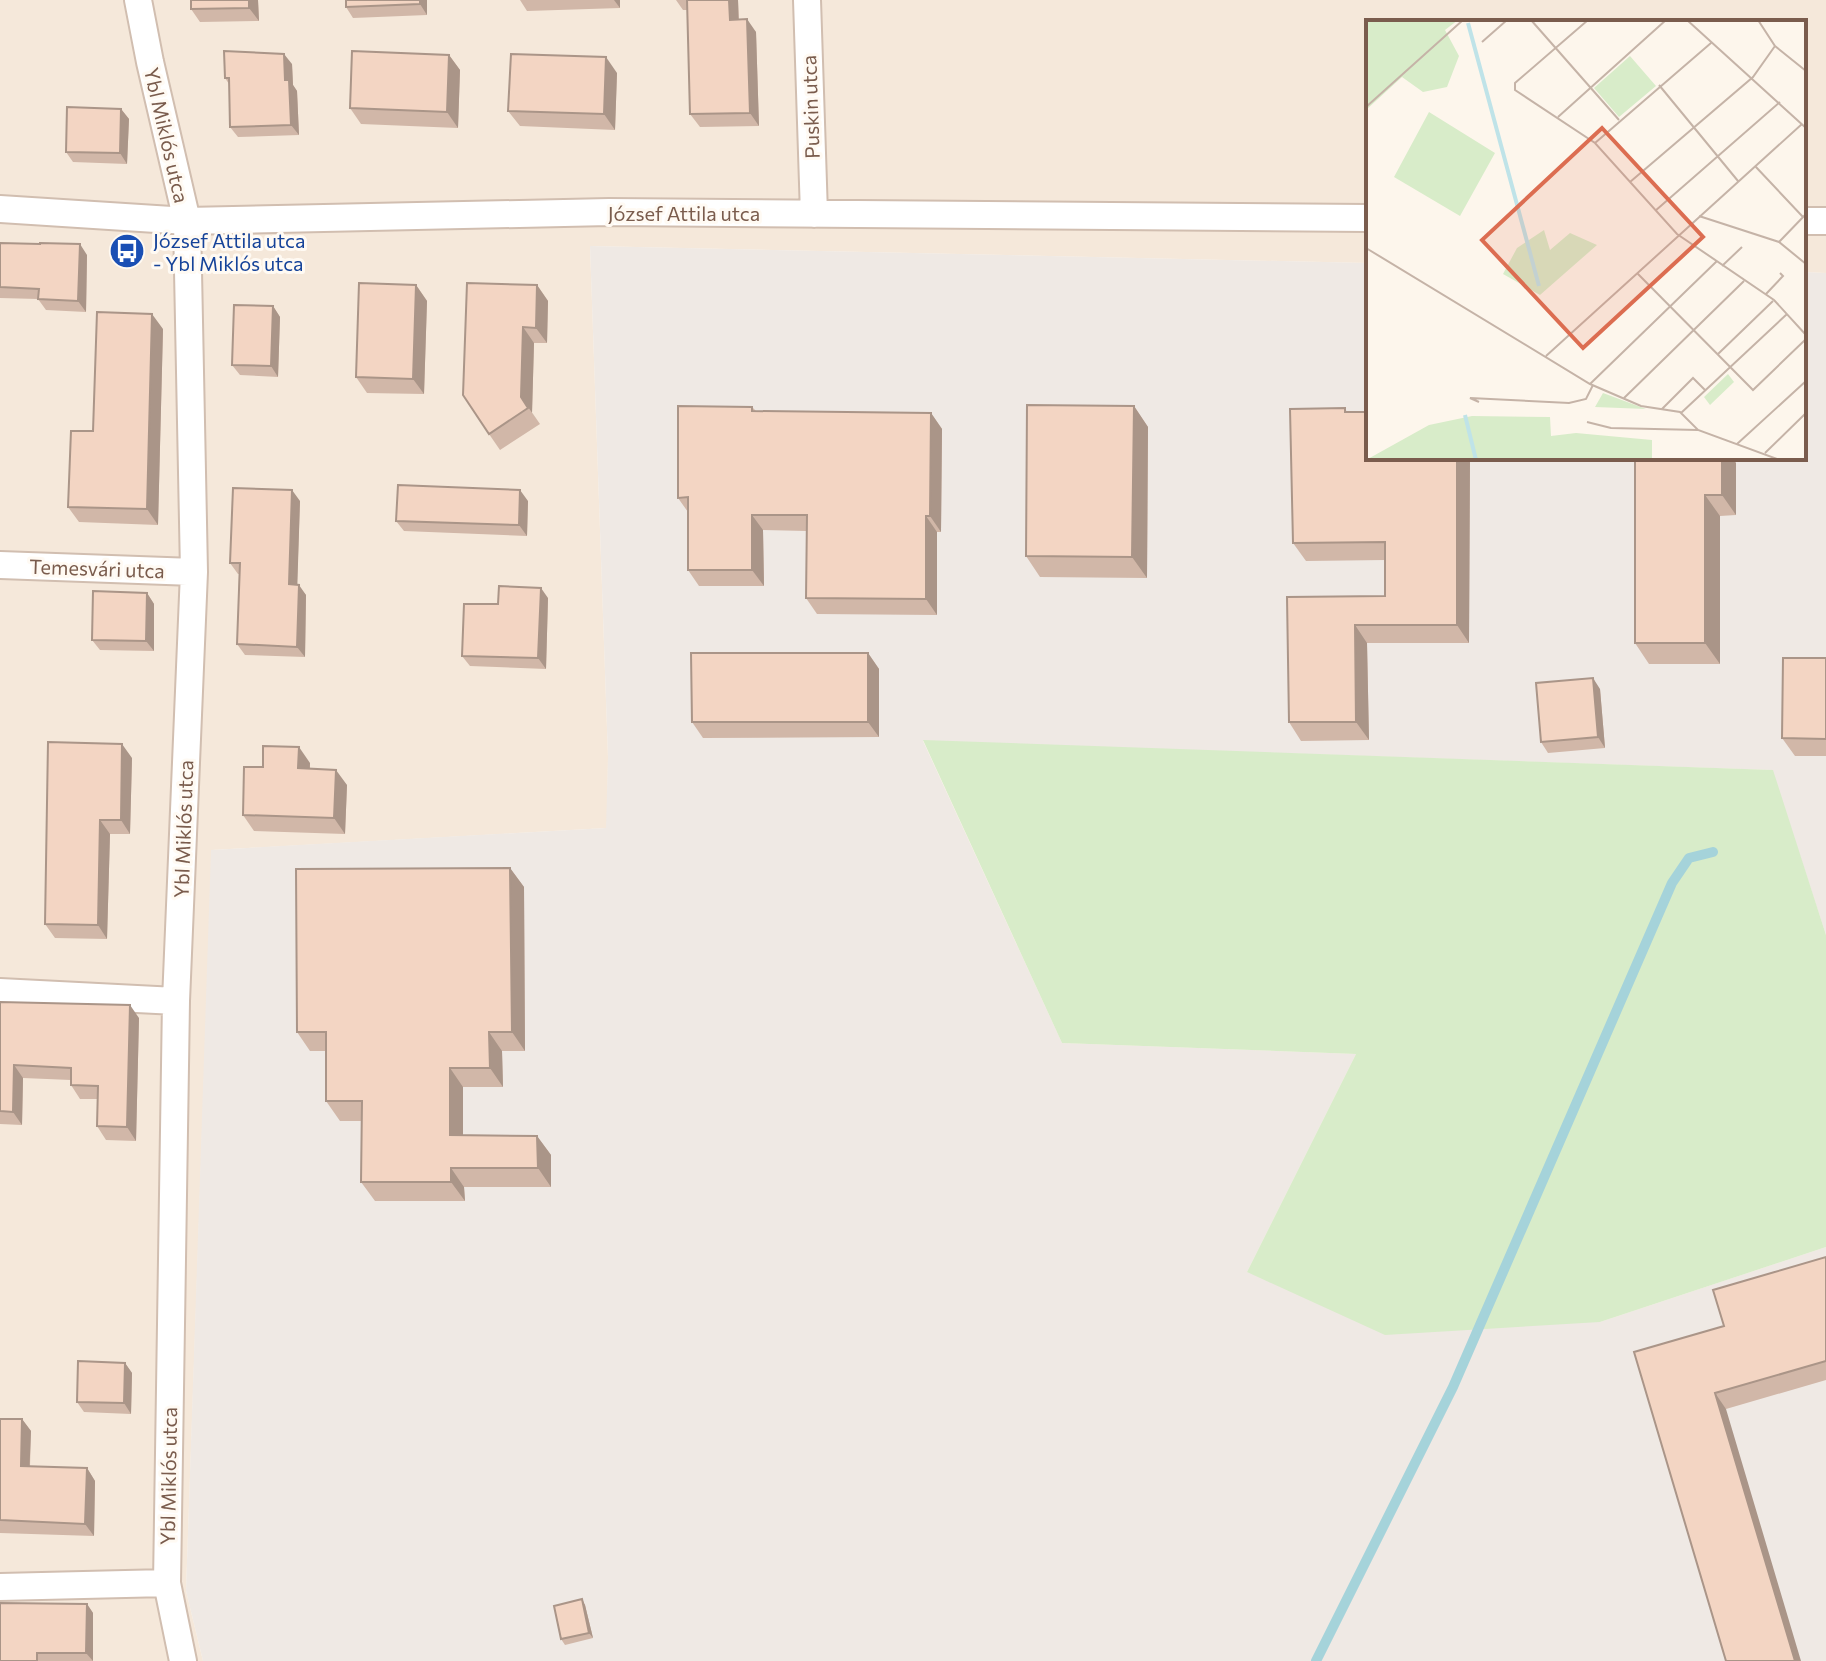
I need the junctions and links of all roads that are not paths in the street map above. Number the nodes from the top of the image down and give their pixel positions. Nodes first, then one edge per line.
1 (138, 0) edge
2 (807, 0) edge
3 (0, 209) edge
4 (814, 214) junction
5 (1366, 218) edge
6 (187, 221) junction
7 (0, 565) edge
8 (194, 572) junction
9 (0, 992) edge
10 (176, 1001) junction
11 (167, 1583) junction
12 (0, 1587) edge
13 (183, 1661) edge

1 - 6 street, Ybl Miklós utca
2 - 4 street, Puskin utca
3 - 6 street, József Attila utca
4 - 5 street, József Attila utca
4 - 6 street, József Attila utca
6 - 8 street, Ybl Miklós utca
7 - 8 street, Temesvári utca
8 - 10 street, Ybl Miklós utca
9 - 10 street
10 - 11 street, Ybl Miklós utca
11 - 12 street
11 - 13 street, Ybl Miklós utca

